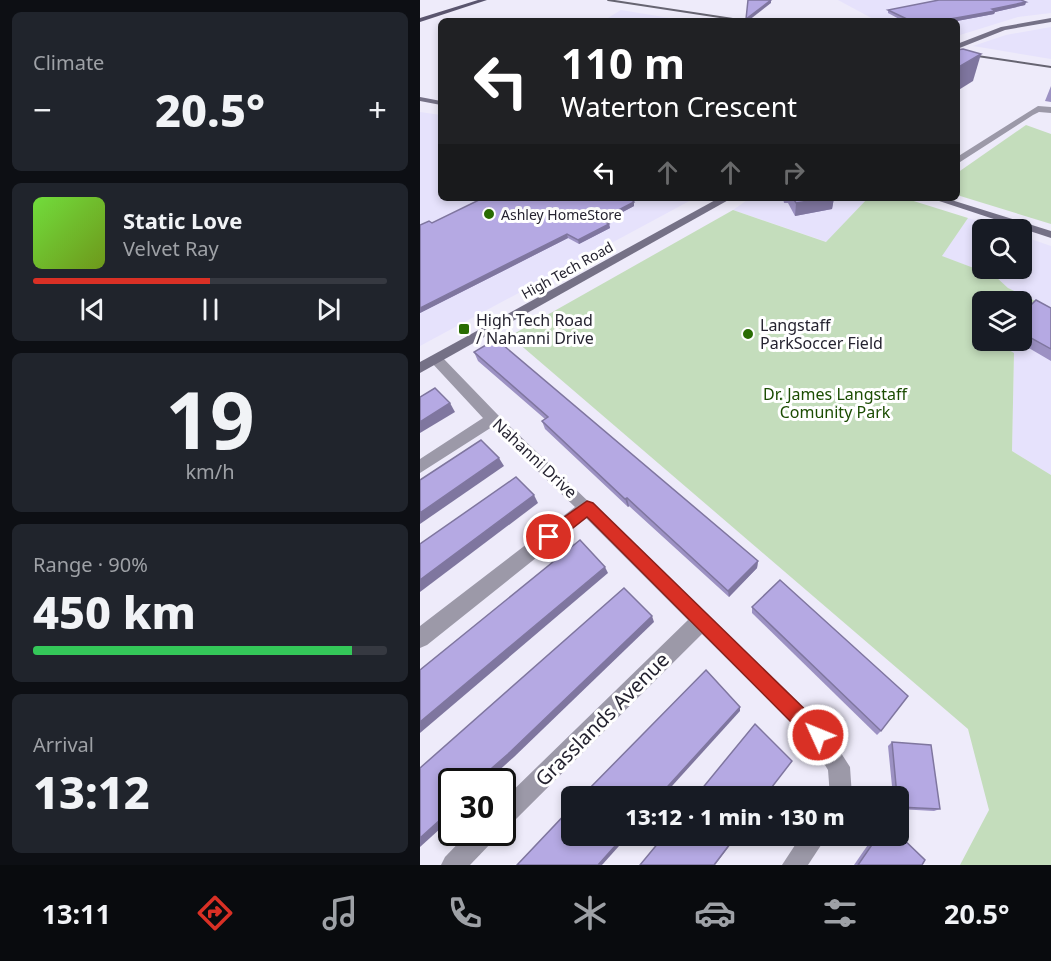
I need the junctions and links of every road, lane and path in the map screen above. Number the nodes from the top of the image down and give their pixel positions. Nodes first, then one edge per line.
1 (466, 0) edge
2 (484, 0) edge
3 (420, 14) edge
4 (420, 20) edge
5 (1051, 20) edge
6 (960, 46) edge
7 (420, 99) edge
8 (438, 102) edge
9 (1051, 110) edge
10 (960, 159) edge
11 (723, 201) edge
12 (944, 201) edge
13 (1051, 235) edge
14 (436, 359) junction
15 (420, 368) edge
16 (493, 419) junction
17 (420, 467) edge
18 (587, 507) junction
19 (701, 621) junction
20 (420, 638) edge
21 (840, 786) edge
22 (516, 802) edge
23 (472, 846) edge
24 (808, 846) edge
25 (453, 865) edge
26 (794, 865) edge

1 - 3 main road
2 - 4 main road
5 - 6 street
7 - 8 street
9 - 10 street
11 - 14 street, High Tech Road
12 - 13 street
14 - 15 street, High Tech Road
14 - 16 street, Nahanni Drive
16 - 17 street
16 - 18 street, Nahanni Drive
18 - 19 street, Nahanni Drive
18 - 20 street
19 - 21 street, Nahanni Drive
19 - 22 street, Grasslands Avenue
23 - 25 street
24 - 26 street

